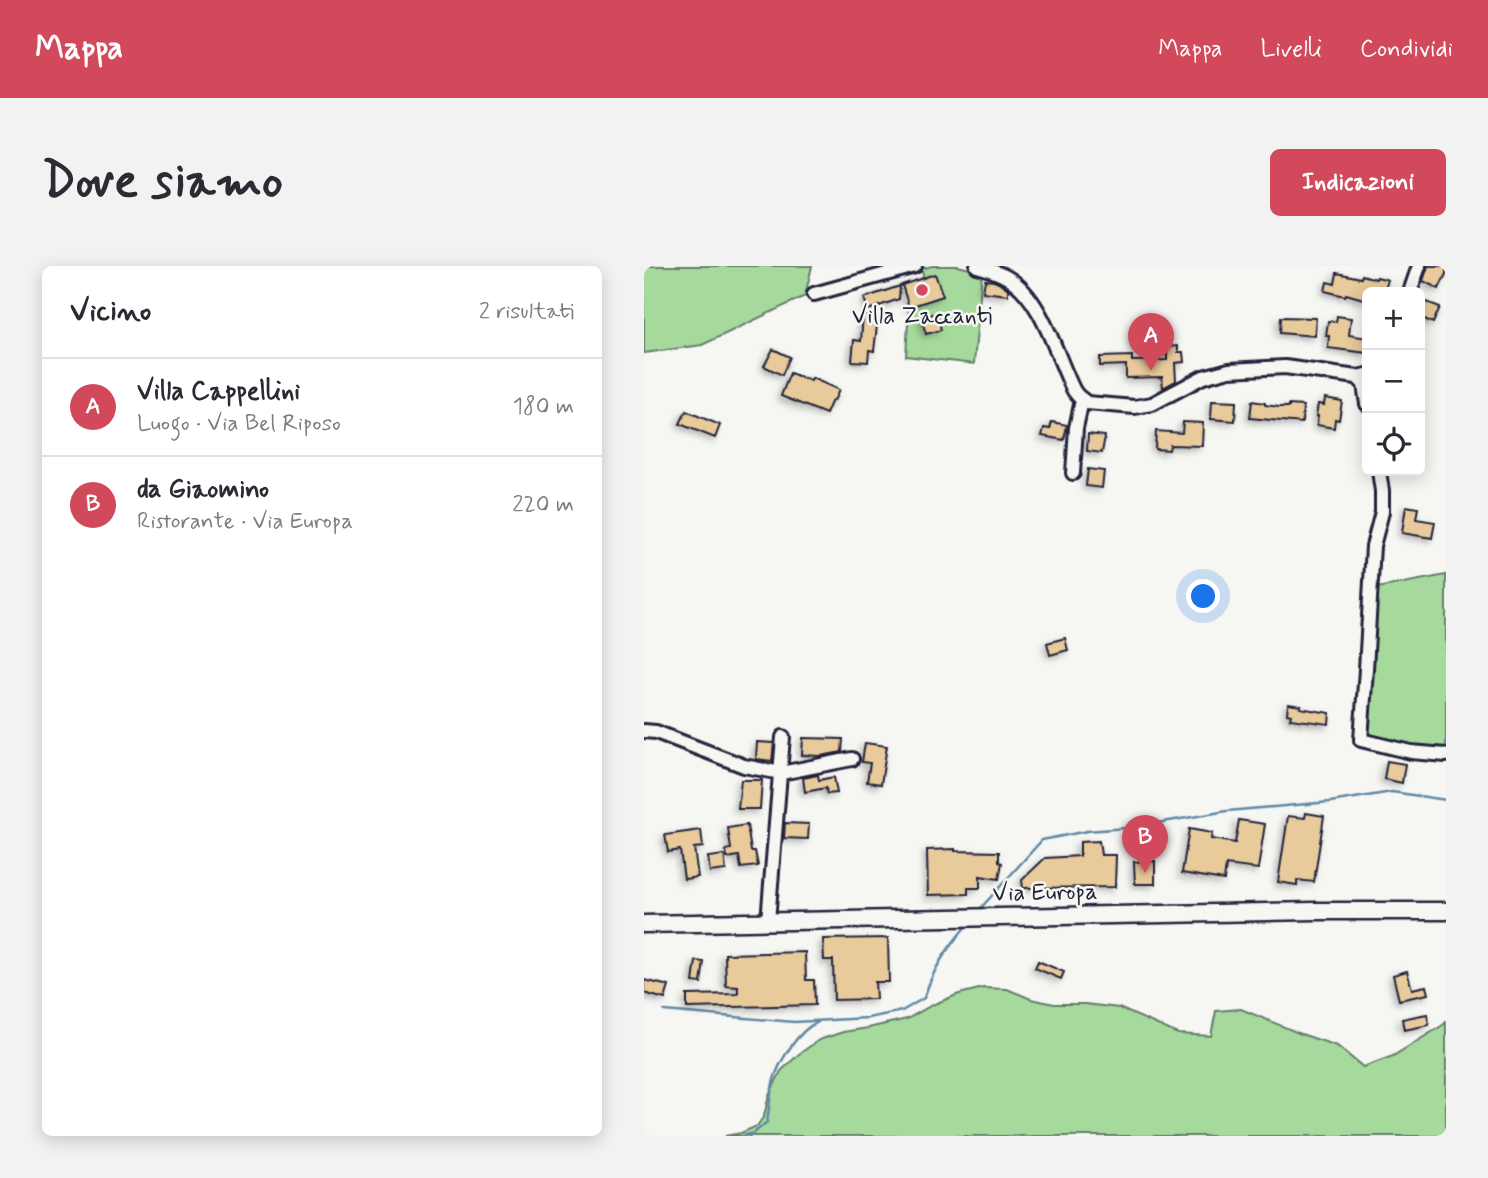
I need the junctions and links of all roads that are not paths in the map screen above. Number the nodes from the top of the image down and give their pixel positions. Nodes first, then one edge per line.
1 (915, 266) edge
2 (977, 266) edge
3 (1419, 266) edge
4 (888, 269) edge
5 (1412, 287) edge
6 (814, 294) dead end
7 (1362, 376) edge
8 (1082, 400) junction
9 (1073, 473) dead end
10 (1379, 476) edge
11 (644, 731) edge
12 (783, 737) dead end
13 (1446, 755) edge
14 (852, 759) dead end
15 (780, 773) junction
16 (1446, 911) edge
17 (768, 921) junction
18 (644, 924) edge

1 - 4 street
2 - 8 street
3 - 5 street
4 - 6 street
7 - 8 street
8 - 9 street
10 - 13 street
11 - 15 street
12 - 15 street
14 - 15 street
15 - 17 street
16 - 17 main road, Via Europa
17 - 18 main road, Via Europa

